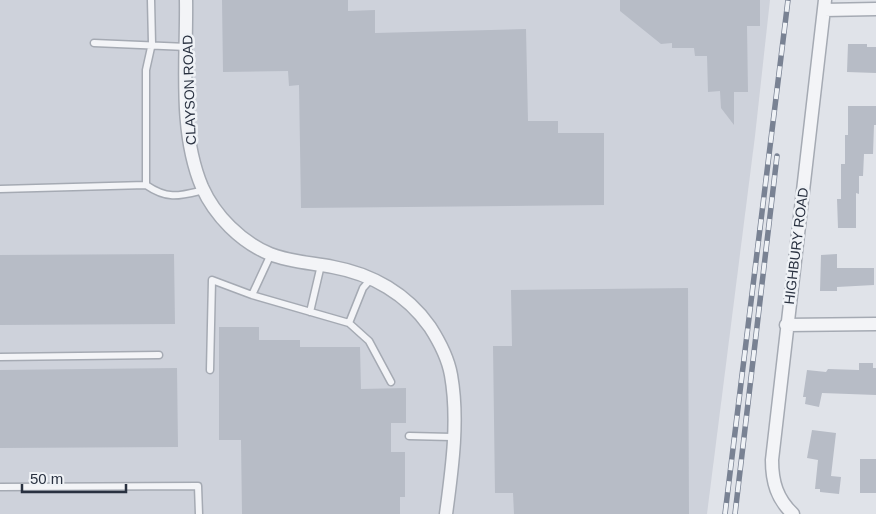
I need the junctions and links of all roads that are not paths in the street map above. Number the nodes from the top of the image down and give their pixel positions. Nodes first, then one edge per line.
1 (151, 0) edge
2 (186, 0) edge
3 (824, 5) edge
4 (876, 9) edge
5 (94, 43) dead end
6 (151, 45) junction
7 (186, 47) junction
8 (146, 185) junction
9 (0, 189) edge
10 (204, 190) junction
11 (271, 254) junction
12 (321, 265) junction
13 (371, 279) junction
14 (252, 295) junction
15 (310, 312) junction
16 (349, 323) junction
17 (876, 324) edge
18 (786, 325) junction
19 (159, 355) dead end
20 (0, 357) edge
21 (210, 370) dead end
22 (391, 382) dead end
23 (409, 436) dead end
24 (452, 437) junction
25 (0, 487) edge
26 (199, 514) edge
27 (446, 514) edge
28 (794, 514) edge

1 - 6 lane
2 - 7 street, CLAYSON ROAD
3 - 4 street
3 - 18 street, HIGHBURY ROAD
5 - 6 lane
6 - 7 lane
6 - 8 lane
7 - 10 street, CLAYSON ROAD
8 - 9 lane
8 - 10 lane
10 - 11 street, CLAYSON ROAD
11 - 12 street, CLAYSON ROAD
11 - 14 lane
12 - 13 street, CLAYSON ROAD
12 - 15 lane
13 - 16 lane
13 - 24 street, CLAYSON ROAD
14 - 15 lane
14 - 21 lane
15 - 16 lane
16 - 22 lane
17 - 18 street
18 - 28 street, HIGHBURY ROAD
19 - 20 lane
23 - 24 lane
24 - 27 street, CLAYSON ROAD
25 - 26 lane

